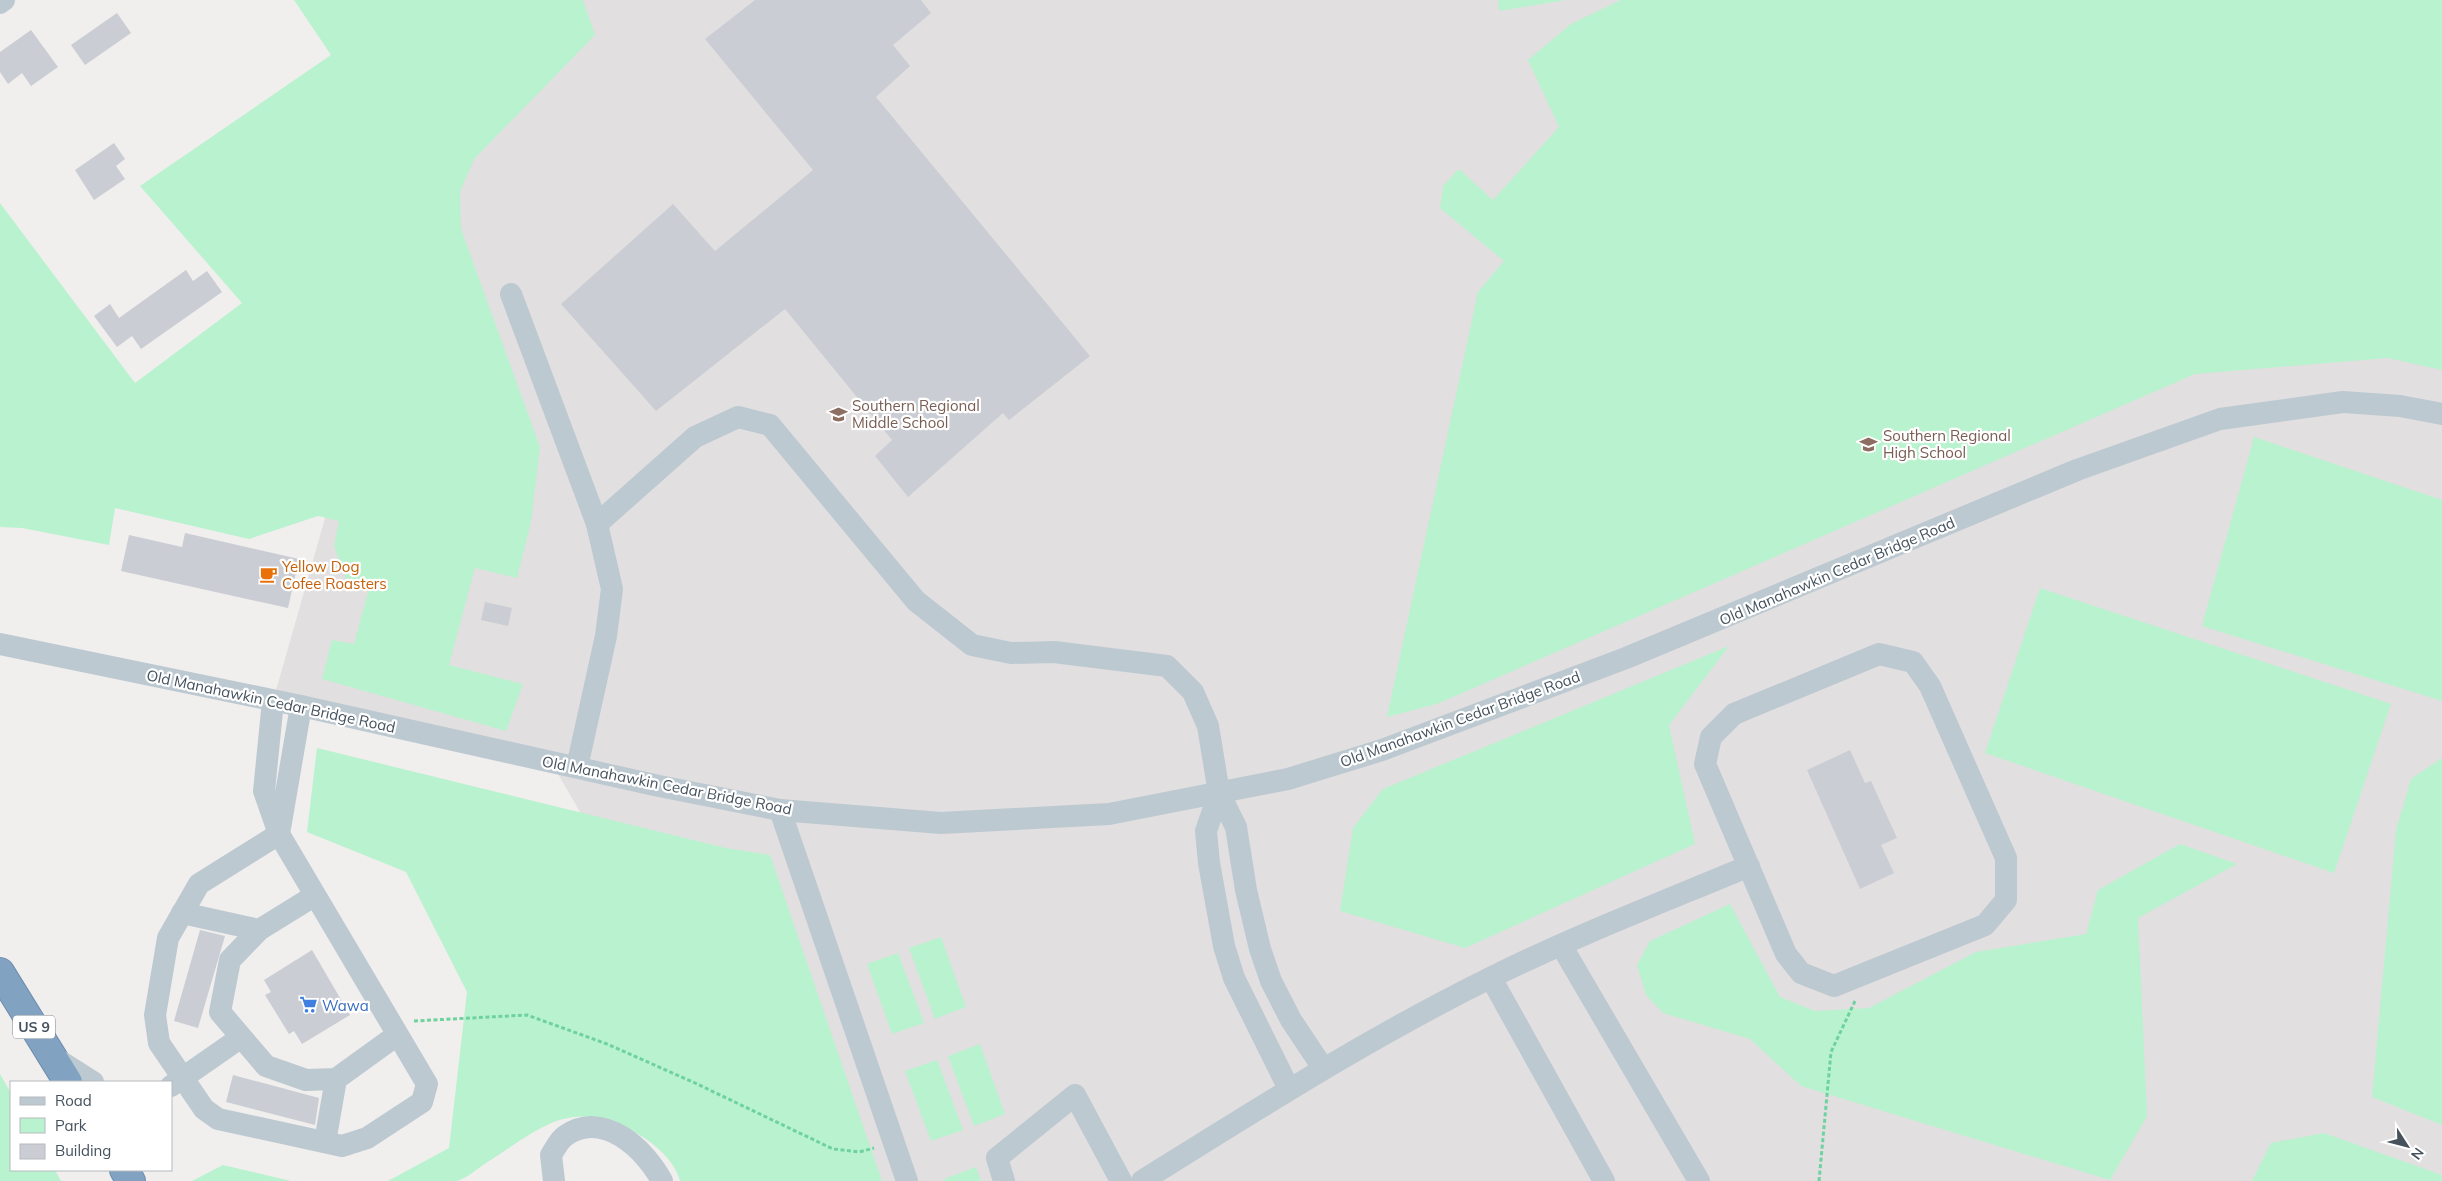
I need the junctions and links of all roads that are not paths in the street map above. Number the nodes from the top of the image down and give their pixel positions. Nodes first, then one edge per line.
1 (4, 0) edge
2 (0, 3) edge
3 (511, 294) dead end
4 (2442, 414) edge
5 (597, 524) junction
6 (0, 644) edge
7 (272, 701) junction
8 (301, 706) junction
9 (577, 767) junction
10 (1219, 793) junction
11 (780, 810) junction
12 (279, 834) junction
13 (1749, 866) junction
14 (314, 896) junction
15 (182, 913) junction
16 (259, 930) junction
17 (1561, 945) junction
18 (0, 972) edge
19 (1491, 978) junction
20 (397, 1035) junction
21 (240, 1038) junction
22 (51, 1055) junction
23 (1323, 1068) junction
24 (336, 1079) junction
25 (67, 1081) edge
26 (91, 1081) edge
27 (174, 1084) edge
28 (1289, 1089) junction
29 (325, 1142) junction
30 (554, 1181) edge
31 (662, 1181) edge
32 (906, 1181) edge
33 (1004, 1181) edge
34 (1121, 1181) edge
35 (1142, 1181) edge
36 (1604, 1181) edge
37 (1699, 1181) edge

1 - 2 street
3 - 5 street
4 - 10 street, Old Manahawkin Cedar Bridge Road
5 - 9 street
5 - 10 street
6 - 7 street, Old Manahawkin Cedar Bridge Road
7 - 8 street, Old Manahawkin Cedar Bridge Road
7 - 12 street
8 - 9 street, Old Manahawkin Cedar Bridge Road
8 - 12 street
9 - 11 street, Old Manahawkin Cedar Bridge Road
10 - 11 street, Old Manahawkin Cedar Bridge Road
10 - 23 street
10 - 28 street
11 - 32 street
12 - 14 street
12 - 15 street
13 - 13 street
13 - 17 street
14 - 16 street
14 - 20 street
15 - 16 street
15 - 27 street
16 - 21 street
17 - 19 street
17 - 37 street
18 - 22 highway, US 9
19 - 23 street
19 - 36 street
20 - 24 street
20 - 29 street
21 - 24 street
21 - 27 street
22 - 25 highway, US 9
22 - 26 street
23 - 28 street
24 - 29 street
27 - 29 street
28 - 35 street
30 - 31 street
33 - 34 street

